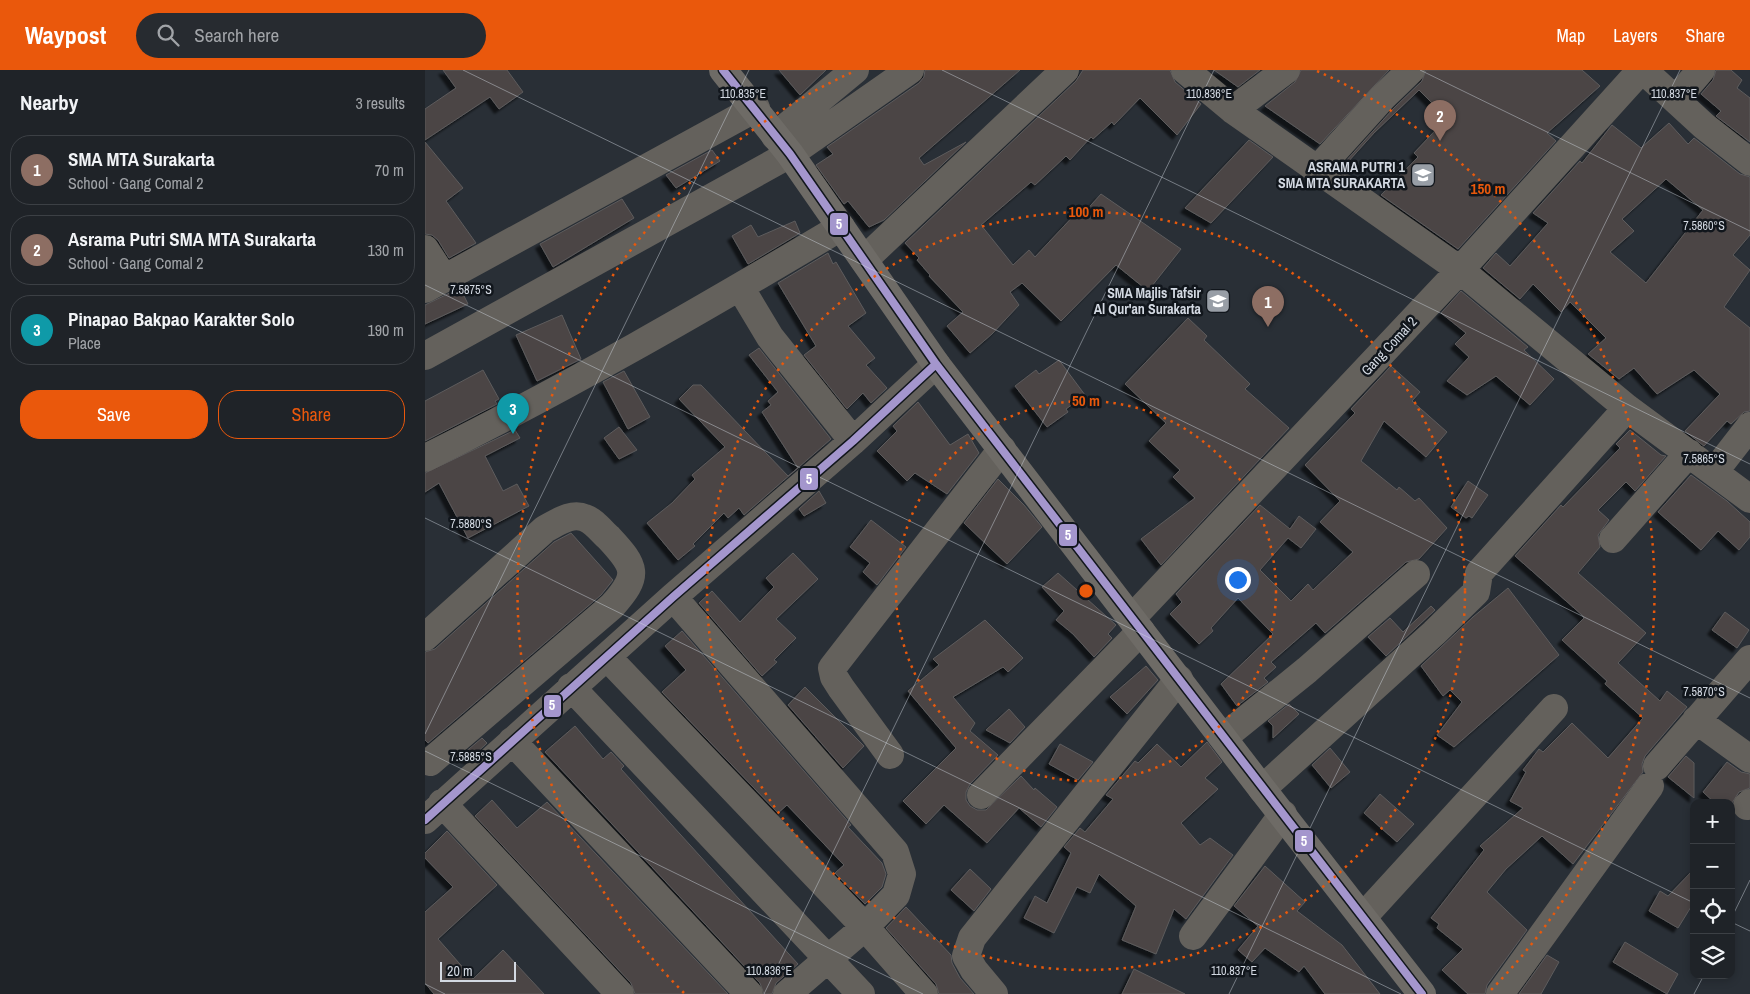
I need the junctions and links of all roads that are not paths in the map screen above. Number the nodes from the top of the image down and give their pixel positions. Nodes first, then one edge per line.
1 (723, 70) edge
2 (855, 70) edge
3 (910, 70) edge
4 (1065, 70) edge
5 (1185, 70) edge
6 (1286, 70) edge
7 (1411, 70) edge
8 (1642, 70) edge
9 (1701, 70) edge
10 (1676, 99) junction
11 (755, 108) junction
12 (1233, 110) junction
13 (782, 145) junction
14 (1750, 162) edge
15 (1317, 170) junction
16 (841, 227) junction
17 (425, 249) edge
18 (864, 260) junction
19 (1460, 270) junction
20 (434, 283) edge
21 (739, 287) junction
22 (425, 356) edge
23 (936, 364) junction
24 (1627, 408) junction
25 (1750, 426) edge
26 (853, 441) junction
27 (1002, 449) junction
28 (1689, 454) junction
29 (425, 458) edge
30 (1715, 471) junction
31 (1750, 498) edge
32 (1613, 539) dead end
33 (1416, 574) dead end
34 (673, 597) junction
35 (1137, 624) junction
36 (425, 637) edge
37 (607, 657) junction
38 (1750, 660) edge
39 (1179, 679) junction
40 (571, 687) junction
41 (1554, 708) dead end
42 (1696, 720) junction
43 (1224, 737) junction
44 (512, 741) junction
45 (890, 755) dead end
46 (427, 759) edge
47 (1750, 759) edge
48 (1262, 789) junction
49 (981, 795) dead end
50 (442, 804) edge
51 (1283, 814) junction
52 (1363, 917) junction
53 (865, 927) junction
54 (1193, 936) dead end
55 (829, 959) junction
56 (620, 994) edge
57 (749, 994) edge
58 (787, 994) edge
59 (861, 994) edge
60 (924, 994) edge
61 (994, 994) edge
62 (1423, 994) edge
63 (1500, 994) edge

1 - 11 main road
2 - 13 street
3 - 13 street
4 - 18 street
5 - 12 street
6 - 12 street
7 - 15 street
8 - 10 street
8 - 19 street, Gang Comal 2
9 - 10 street
10 - 14 street
11 - 13 main road
11 - 20 street
12 - 15 street
13 - 16 main road
13 - 22 street
15 - 19 street
16 - 18 main road
16 - 21 street
17 - 20 street
18 - 23 main road
19 - 24 street
19 - 35 street, Gang Comal 2
21 - 26 street
21 - 29 street
23 - 26 street
23 - 27 main road
24 - 28 street
24 - 48 street
25 - 30 street
26 - 34 street
27 - 35 main road
27 - 45 street
28 - 30 street
28 - 32 street
30 - 31 street
33 - 43 street
34 - 37 street
34 - 53 street
35 - 39 main road
35 - 49 street, Gang Comal 2
36 - 46 street
37 - 40 street
37 - 53 street
38 - 42 street
39 - 43 main road
39 - 61 street
40 - 44 street
40 - 55 street
41 - 52 street
42 - 47 street
42 - 63 street
43 - 48 main road
44 - 50 street
44 - 57 street
46 - 50 street
48 - 51 main road
50 - 56 street
51 - 52 main road
51 - 54 street
52 - 62 main road
53 - 55 street
53 - 60 street
55 - 58 street
55 - 59 street

